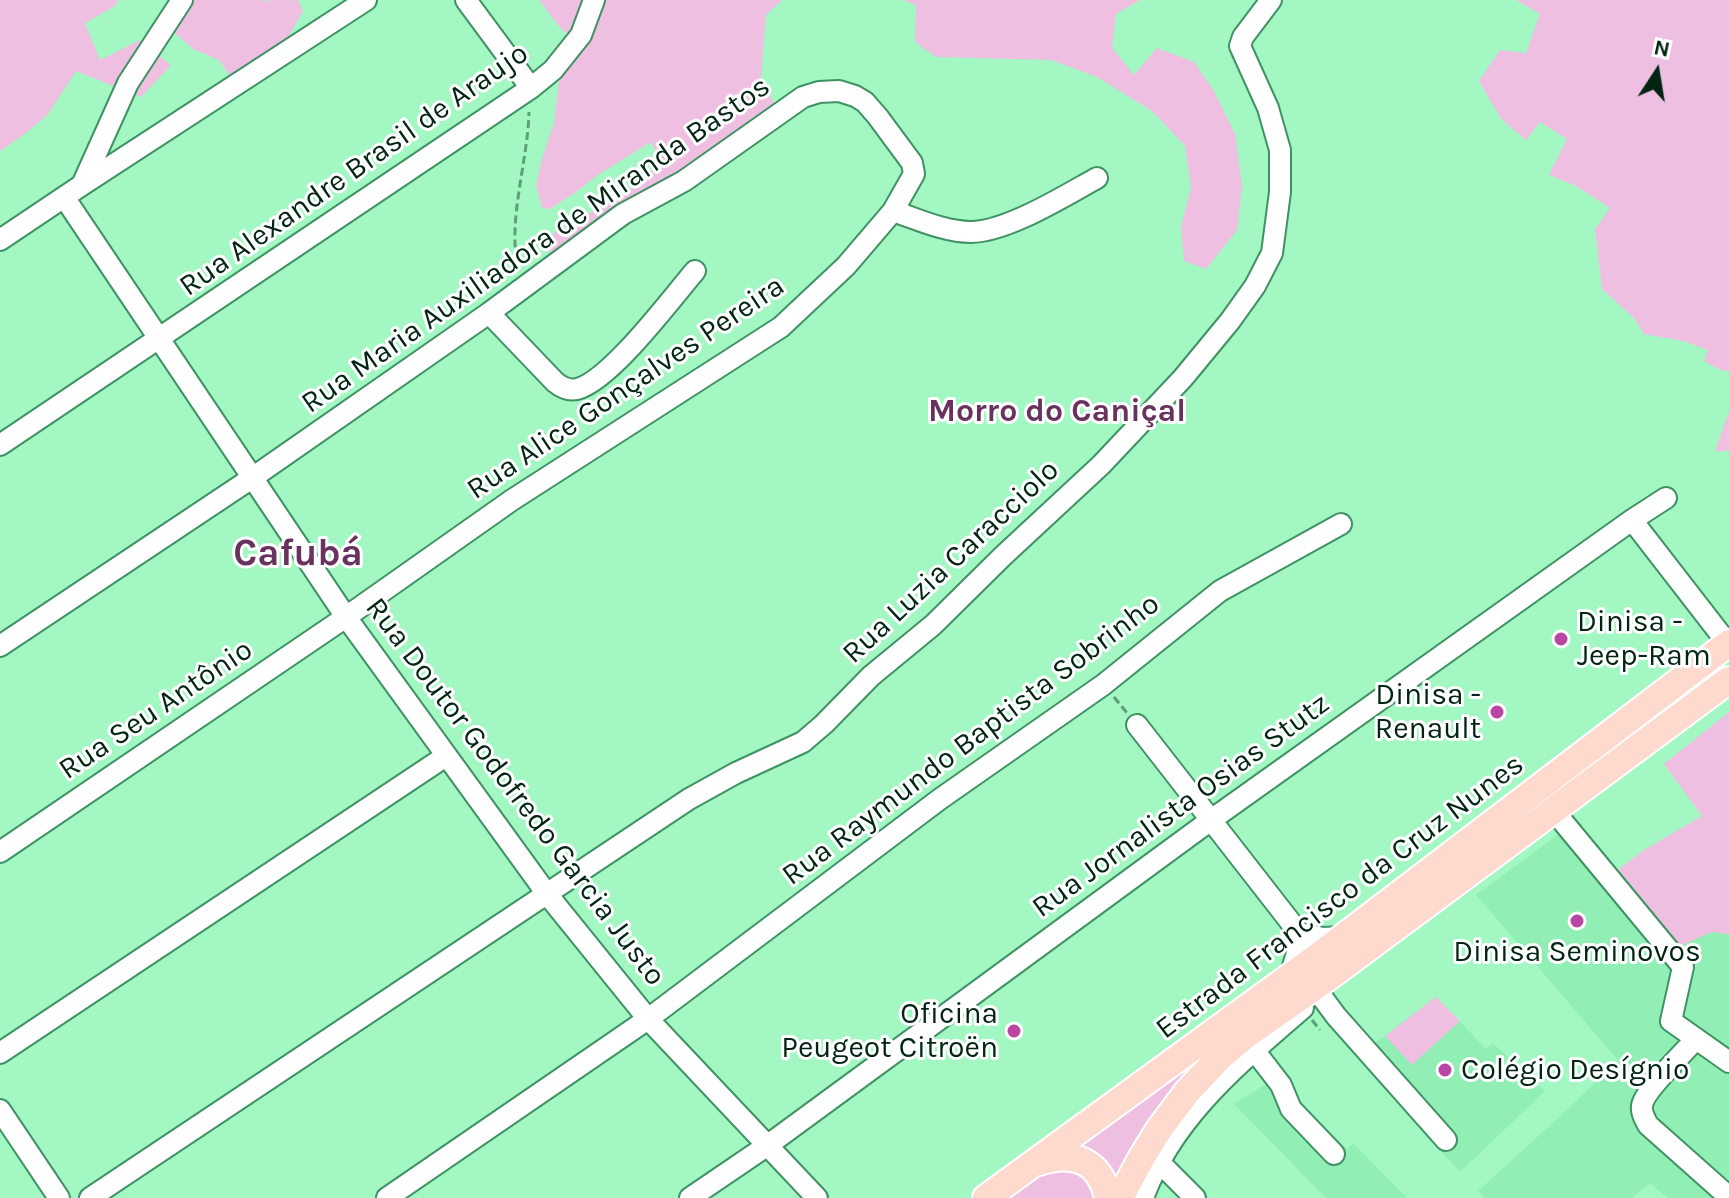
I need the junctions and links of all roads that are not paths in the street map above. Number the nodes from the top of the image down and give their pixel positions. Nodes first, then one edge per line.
1 (182, 0) edge
2 (366, 0) edge
3 (466, 0) edge
4 (594, 0) edge
5 (1271, 0) edge
6 (531, 88) junction
7 (894, 137) joint
8 (1097, 178) dead end
9 (73, 191) junction
10 (893, 211) junction
11 (0, 240) edge
12 (695, 271) dead end
13 (489, 313) junction
14 (161, 339) junction
15 (0, 445) edge
16 (252, 478) junction
17 (1666, 498) dead end
18 (1632, 520) junction
19 (1341, 524) dead end
20 (346, 617) junction
21 (1729, 644) edge
22 (0, 646) edge
23 (1729, 680) edge
24 (1137, 725) road end
25 (446, 756) junction
26 (1554, 811) junction
27 (1211, 820) junction
28 (0, 852) edge
29 (547, 894) junction
30 (1299, 933) junction
31 (1343, 937) junction
32 (1290, 976) junction
33 (1324, 985) junction
34 (648, 1019) junction
35 (1696, 1039) junction
36 (1254, 1050) junction
37 (0, 1053) edge
38 (1729, 1062) edge
39 (0, 1110) edge
40 (1446, 1140) dead end
41 (768, 1145) junction
42 (1334, 1154) dead end
43 (1159, 1162) junction
44 (1032, 1165) junction
45 (1140, 1195) edge
46 (1729, 1197) edge
47 (59, 1198) edge
48 (90, 1198) edge
49 (387, 1198) edge
50 (690, 1198) edge
51 (817, 1198) edge
52 (986, 1198) edge
53 (1108, 1198) edge
54 (1120, 1198) edge
55 (1195, 1198) edge

1 - 9 street
2 - 9 street
3 - 6 street
4 - 6 street, Rua Alexandre Brasil de Araujo
5 - 29 street, Rua Luzia Caracciolo
6 - 14 street, Rua Alexandre Brasil de Araujo
7 - 10 street, Rua Alice Gonçalves Pereira
7 - 13 street, Rua Maria Auxiliadora de Miranda Bastos
8 - 10 street
9 - 11 street
9 - 14 street, Rua Doutor Godofredo Garcia Justo
10 - 20 street, Rua Alice Gonçalves Pereira
12 - 13 street
13 - 16 street, Rua Maria Auxiliadora de Miranda Bastos
14 - 15 street, Rua Alexandre Brasil de Araujo
14 - 16 street, Rua Doutor Godofredo Garcia Justo
16 - 20 street, Rua Doutor Godofredo Garcia Justo
16 - 22 street, Rua Maria Auxiliadora de Miranda Bastos
17 - 18 street, Rua Jornalista Osias Stutz
18 - 21 street
18 - 27 street, Rua Jornalista Osias Stutz
19 - 34 street, Rua Raymundo Baptista Sobrinho
20 - 25 street, Rua Doutor Godofredo Garcia Justo
20 - 28 street, Rua Seu Antônio
21 - 31 main road, Estrada Francisco da Cruz Nunes
23 - 26 main road, Estrada Francisco da Cruz Nunes
24 - 27 street
25 - 29 street, Rua Doutor Godofredo Garcia Justo
25 - 37 street
26 - 33 main road, Estrada Francisco da Cruz Nunes
26 - 35 street
27 - 30 street
27 - 41 street, Rua Jornalista Osias Stutz
29 - 34 street, Rua Doutor Godofredo Garcia Justo
29 - 48 street
30 - 31 street
30 - 32 street
31 - 32 main road, Estrada Francisco da Cruz Nunes
32 - 44 main road, Estrada Francisco da Cruz Nunes
33 - 36 street
33 - 40 street
33 - 54 main road, Estrada Francisco da Cruz Nunes
34 - 41 street, Rua Doutor Godofredo Garcia Justo
34 - 49 street, Rua Raymundo Baptista Sobrinho
35 - 38 street
35 - 46 street
36 - 42 street
36 - 43 street
39 - 47 street
41 - 50 street, Rua Jornalista Osias Stutz
41 - 51 street, Rua Doutor Godofredo Garcia Justo
43 - 45 street
43 - 55 street
44 - 52 main road, Estrada Francisco da Cruz Nunes
44 - 53 main road

